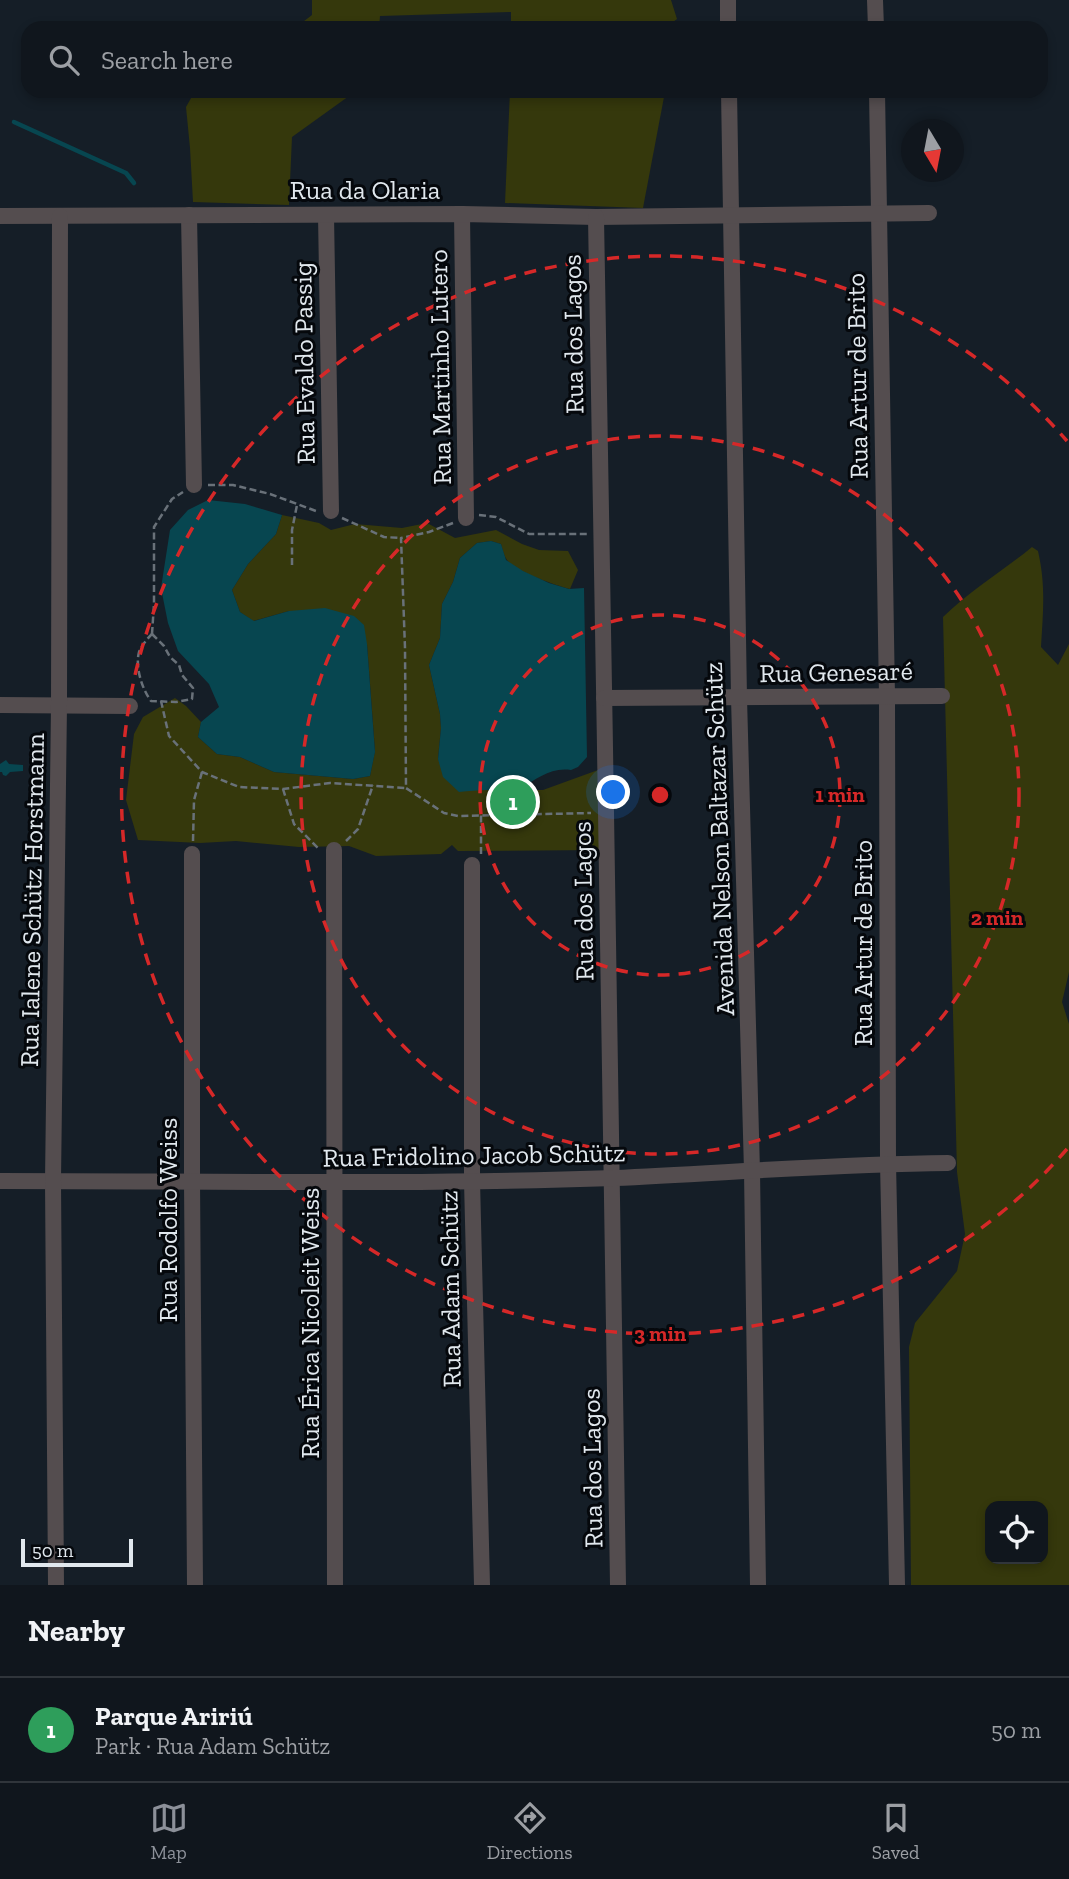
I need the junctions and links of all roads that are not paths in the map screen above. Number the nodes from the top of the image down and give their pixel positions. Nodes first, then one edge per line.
1 (727, 0) edge
2 (876, 0) edge
3 (728, 21) edge
4 (876, 21) edge
5 (729, 98) edge
6 (877, 98) edge
7 (929, 213) dead end
8 (462, 214) junction
9 (879, 214) junction
10 (189, 215) junction
11 (326, 215) junction
12 (731, 215) junction
13 (0, 216) edge
14 (60, 216) junction
15 (596, 217) junction
16 (194, 485) road end
17 (331, 511) road end
18 (466, 518) road end
19 (887, 696) junction
20 (942, 696) dead end
21 (604, 698) junction
22 (739, 698) junction
23 (0, 705) edge
24 (59, 705) junction
25 (130, 706) dead end
26 (334, 850) road end
27 (192, 854) road end
28 (472, 865) road end
29 (888, 1163) junction
30 (948, 1163) dead end
31 (752, 1171) junction
32 (614, 1178) junction
33 (0, 1181) edge
34 (53, 1181) junction
35 (192, 1181) junction
36 (472, 1181) junction
37 (333, 1182) junction
38 (55, 1585) edge
39 (195, 1585) edge
40 (335, 1585) edge
41 (482, 1585) edge
42 (618, 1585) edge
43 (758, 1585) edge
44 (897, 1585) edge

1 - 3 street
2 - 4 street
5 - 12 street, Avenida Nelson Baltazar Schütz
6 - 9 street, Rua Artur de Brito
7 - 9 street, Rua da Olaria
8 - 11 street, Rua da Olaria
8 - 15 street, Rua da Olaria
8 - 18 street, Rua Martinho Lutero
9 - 12 street, Rua da Olaria
9 - 19 street, Rua Artur de Brito
10 - 11 street, Rua da Olaria
10 - 14 street, Rua da Olaria
10 - 16 street
11 - 17 street, Rua Evaldo Passig
12 - 15 street, Rua da Olaria
12 - 22 street, Avenida Nelson Baltazar Schütz
13 - 14 street, Rua da Olaria
14 - 24 street, Rua Ialene Schütz Horstmann
15 - 21 street, Rua dos Lagos
19 - 20 street, Rua Genesaré
19 - 22 street, Rua Genesaré
19 - 29 street, Rua Artur de Brito
21 - 22 street, Rua Genesaré
21 - 32 street, Rua dos Lagos
22 - 31 street, Avenida Nelson Baltazar Schütz
23 - 24 street
24 - 25 street
24 - 34 street, Rua Ialene Schütz Horstmann
26 - 37 street, Rua Érica Nicoleit Weiss
27 - 35 street, Rua Rodolfo Weiss
28 - 36 street, Rua Adam Schütz
29 - 30 street, Rua Fridolino Jacob Schütz
29 - 31 street, Rua Fridolino Jacob Schütz
29 - 44 street, Rua Artur de Brito
31 - 32 street, Rua Fridolino Jacob Schütz
31 - 43 street, Avenida Nelson Baltazar Schütz
32 - 36 street, Rua Fridolino Jacob Schütz
32 - 42 street, Rua dos Lagos
33 - 34 street, Rua Fridolino Jacob Schütz
34 - 35 street, Rua Fridolino Jacob Schütz
34 - 38 street, Rua Ialene Schütz Horstmann
35 - 37 street, Rua Fridolino Jacob Schütz
35 - 39 street, Rua Rodolfo Weiss
36 - 37 street, Rua Fridolino Jacob Schütz
36 - 41 street, Rua Adam Schütz
37 - 40 street, Rua Érica Nicoleit Weiss

